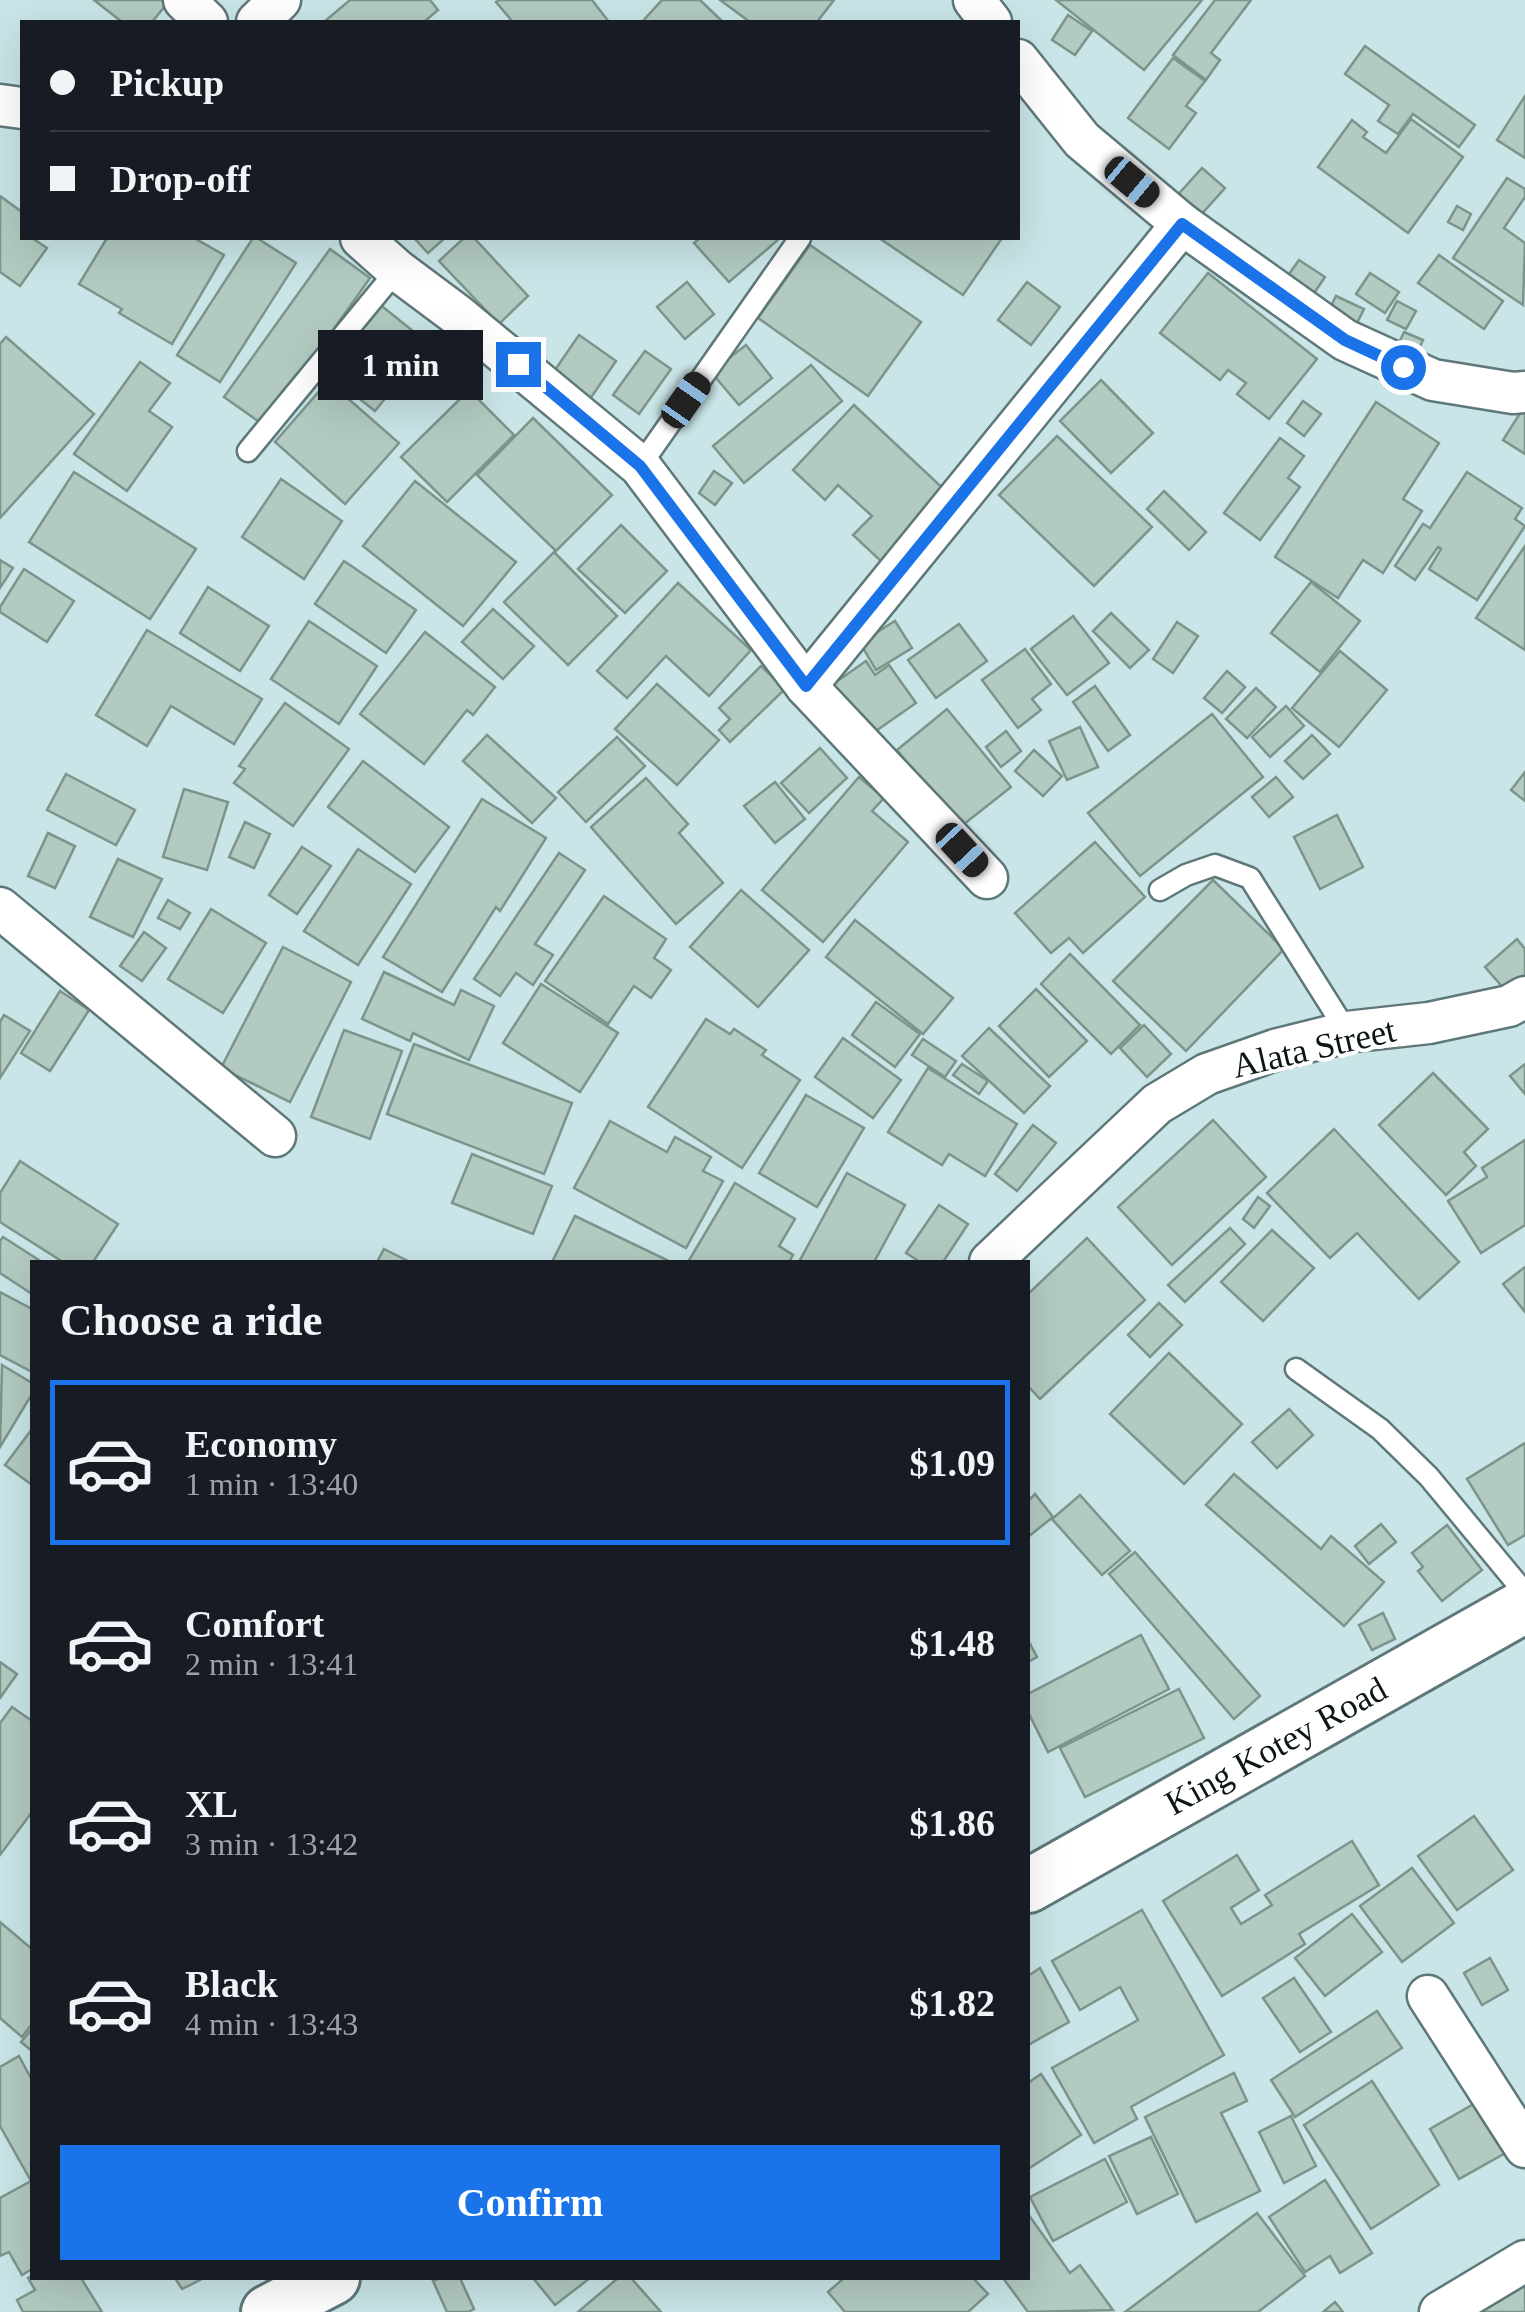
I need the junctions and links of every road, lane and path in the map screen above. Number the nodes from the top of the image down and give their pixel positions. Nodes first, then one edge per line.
1 (184, 0) edge
2 (280, 0) edge
3 (205, 20) edge
4 (259, 20) edge
5 (1020, 62) edge
6 (1182, 224) junction
7 (363, 240) edge
8 (799, 240) edge
9 (397, 270) junction
10 (1525, 392) edge
11 (248, 451) dead end
12 (640, 466) junction
13 (806, 686) junction
14 (987, 878) dead end
15 (1160, 890) dead end
16 (0, 908) edge
17 (1525, 997) edge
18 (1347, 1032) junction
19 (275, 1136) dead end
20 (992, 1260) edge
21 (1296, 1369) dead end
22 (1525, 1594) edge
23 (1525, 1606) edge
24 (1030, 1885) edge
25 (1428, 1996) dead end
26 (1525, 2146) edge
27 (1525, 2261) edge
28 (328, 2280) edge
29 (274, 2311) edge
30 (1440, 2312) edge

1 - 3 street
2 - 4 street
5 - 6 street
6 - 10 street
6 - 13 street
7 - 9 street
8 - 12 lane
9 - 11 lane
9 - 12 street
12 - 13 street
13 - 14 street
15 - 18 lane
16 - 19 street
17 - 18 street, Alata Street
18 - 20 street, Alata Street
21 - 22 lane
23 - 24 street, King Kotey Road
25 - 26 street
27 - 30 street
28 - 29 street

